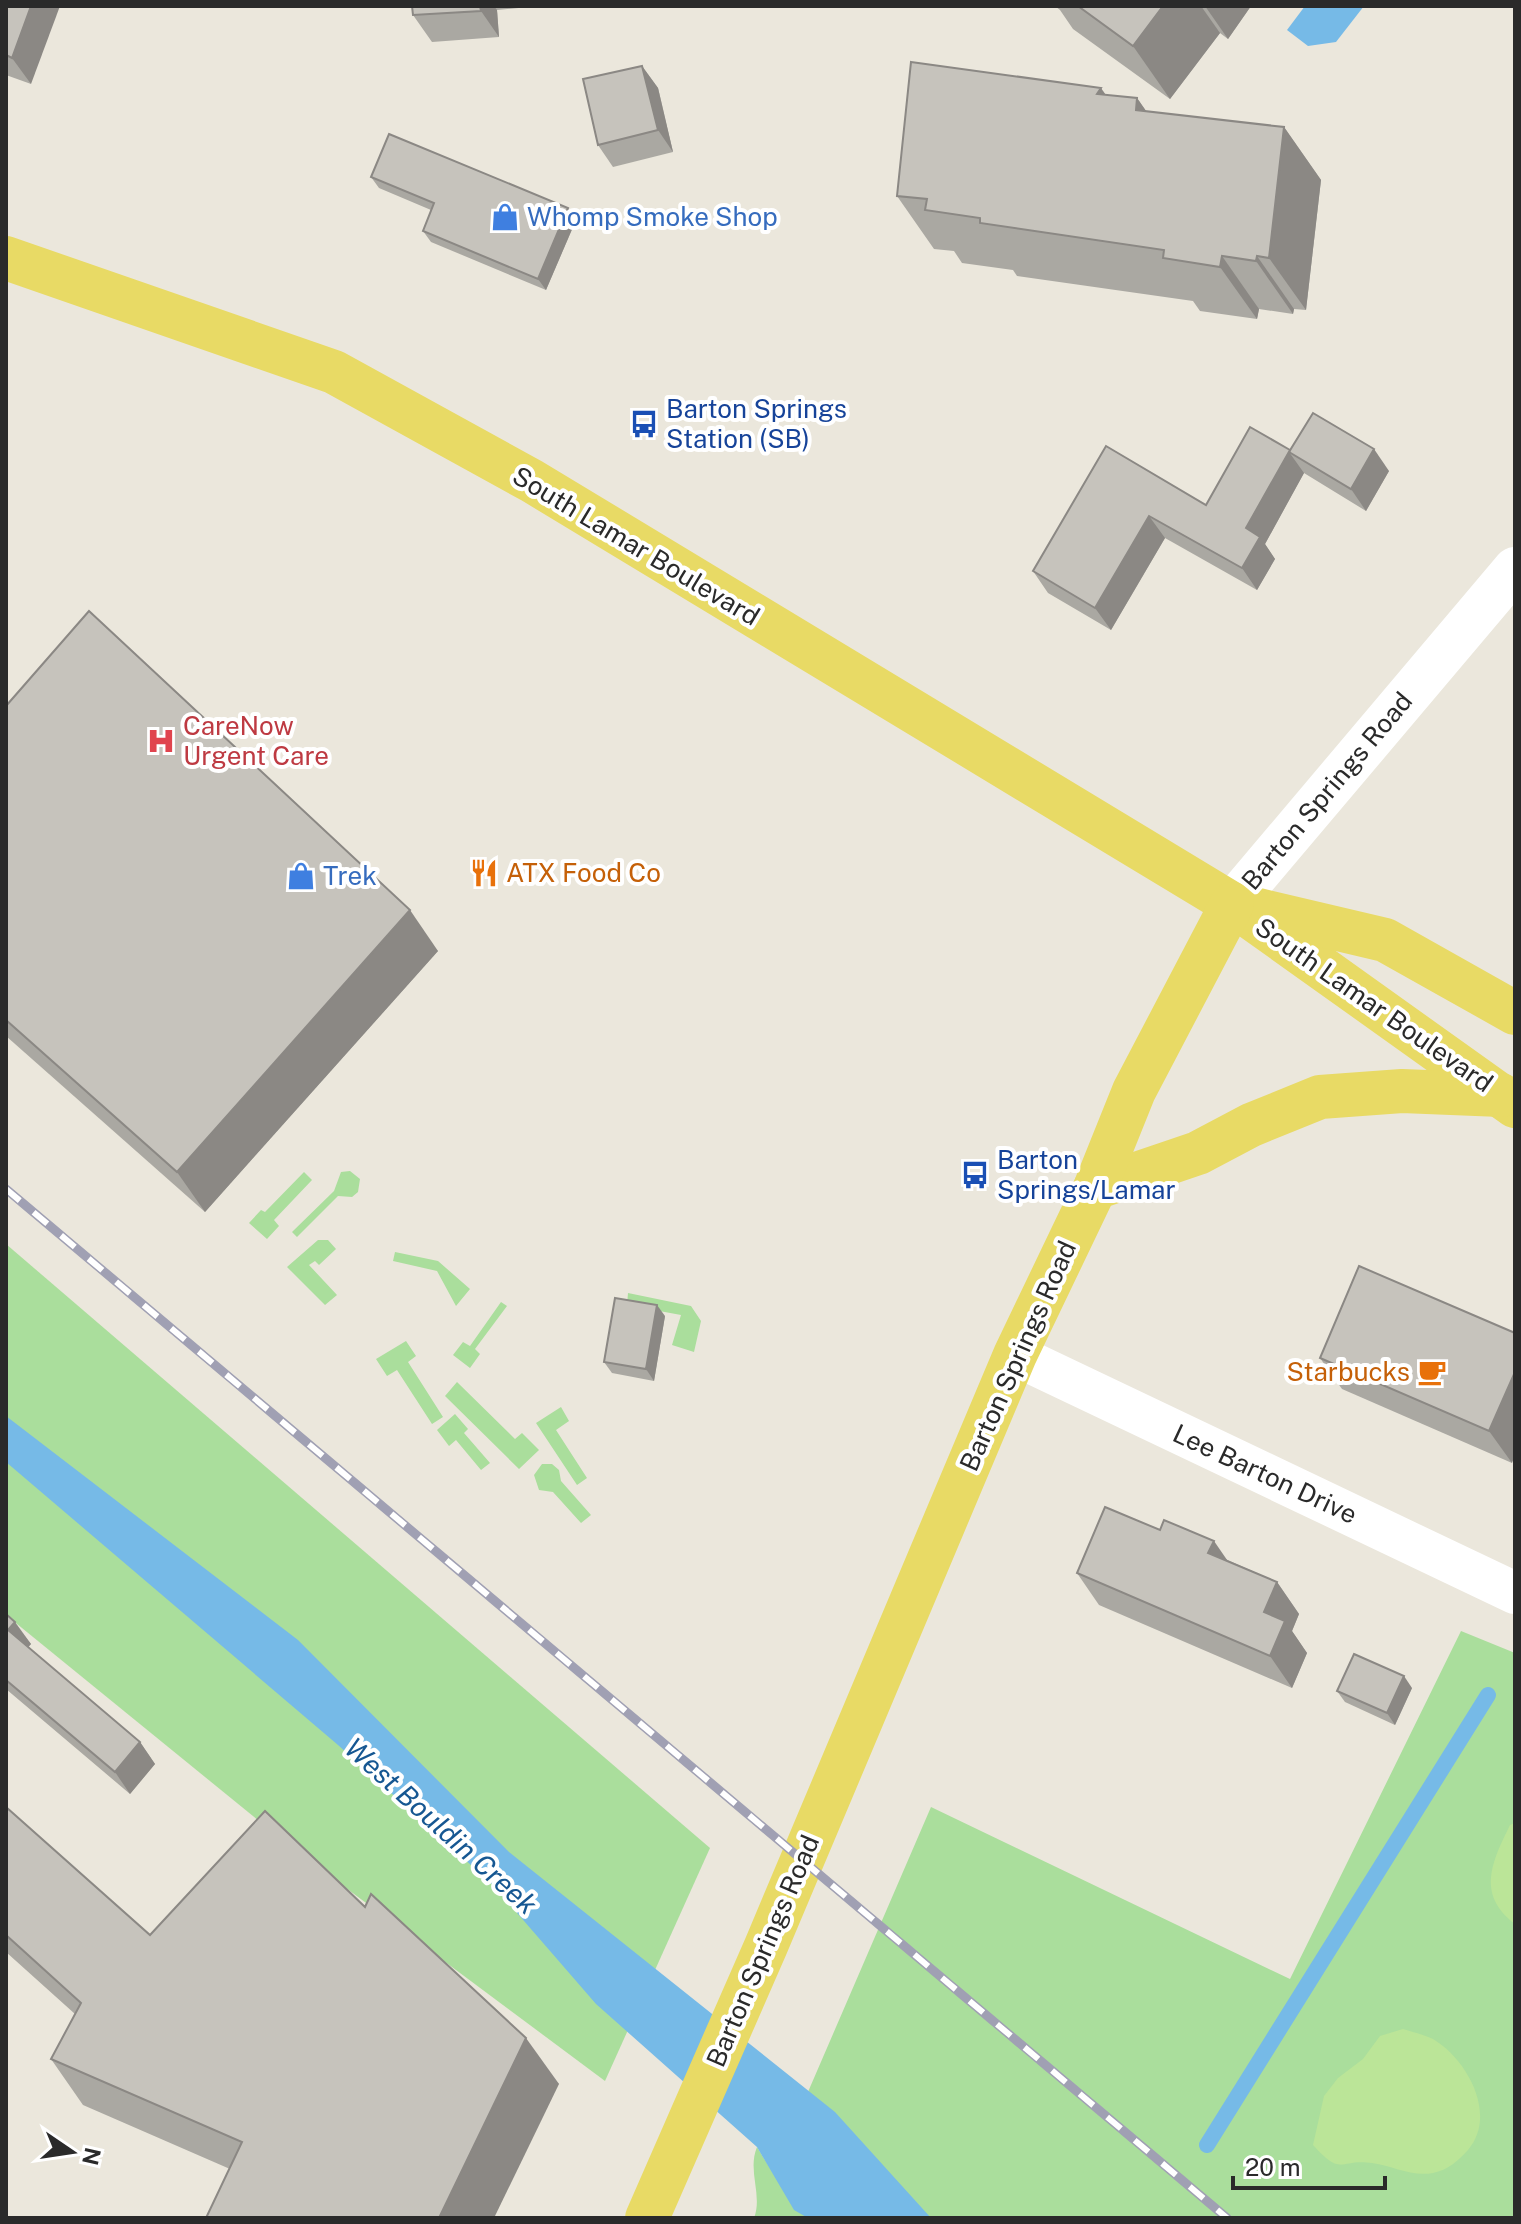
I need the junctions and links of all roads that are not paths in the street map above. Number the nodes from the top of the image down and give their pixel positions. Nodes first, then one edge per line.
1 (6, 258) edge
2 (1515, 569) edge
3 (1232, 904) junction
4 (1515, 1013) edge
5 (1508, 1100) edge
6 (1095, 1188) junction
7 (1015, 1355) junction
8 (1515, 1593) edge
9 (647, 2218) edge

1 - 3 main road, South Lamar Boulevard
2 - 3 main road, Barton Springs Road
3 - 4 main road, South Lamar Boulevard
3 - 5 main road, South Lamar Boulevard
3 - 6 main road, Barton Springs Road
5 - 6 main road
6 - 7 main road, Barton Springs Road
7 - 8 street, Lee Barton Drive
7 - 9 main road, Barton Springs Road

